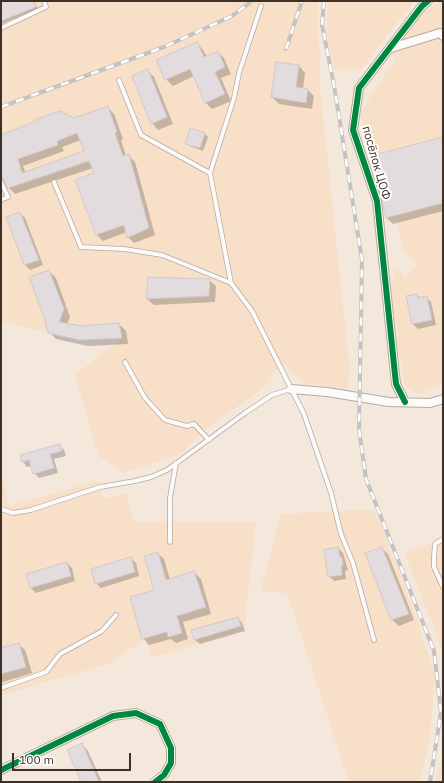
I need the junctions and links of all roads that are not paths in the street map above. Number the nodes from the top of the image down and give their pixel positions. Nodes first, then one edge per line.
1 (44, 1) edge
2 (428, 1) edge
3 (261, 6) dead end
4 (1, 28) edge
5 (443, 36) edge
6 (391, 48) junction
7 (120, 80) dead end
8 (210, 173) junction
9 (1, 182) edge
10 (54, 182) dead end
11 (1, 200) edge
12 (231, 283) junction
13 (125, 362) dead end
14 (291, 390) junction
15 (443, 399) edge
16 (405, 402) junction
17 (430, 403) junction
18 (443, 406) edge
19 (209, 440) junction
20 (176, 463) junction
21 (1, 509) edge
22 (443, 539) edge
23 (170, 542) dead end
24 (443, 587) edge
25 (116, 615) dead end
26 (374, 640) dead end
27 (1, 688) edge
28 (1, 770) edge
29 (155, 782) edge

1 - 4 lane
2 - 6 street, посёлок ЦОФ
3 - 8 lane
5 - 6 street
6 - 16 street, посёлок ЦОФ
7 - 8 lane
8 - 12 lane
9 - 11 lane
10 - 12 lane
12 - 14 lane
13 - 19 lane
14 - 16 street
14 - 19 lane
14 - 26 lane
15 - 17 street
16 - 17 street
17 - 18 street
19 - 20 lane
20 - 21 lane
20 - 23 lane
22 - 24 lane
25 - 27 lane
28 - 29 street

